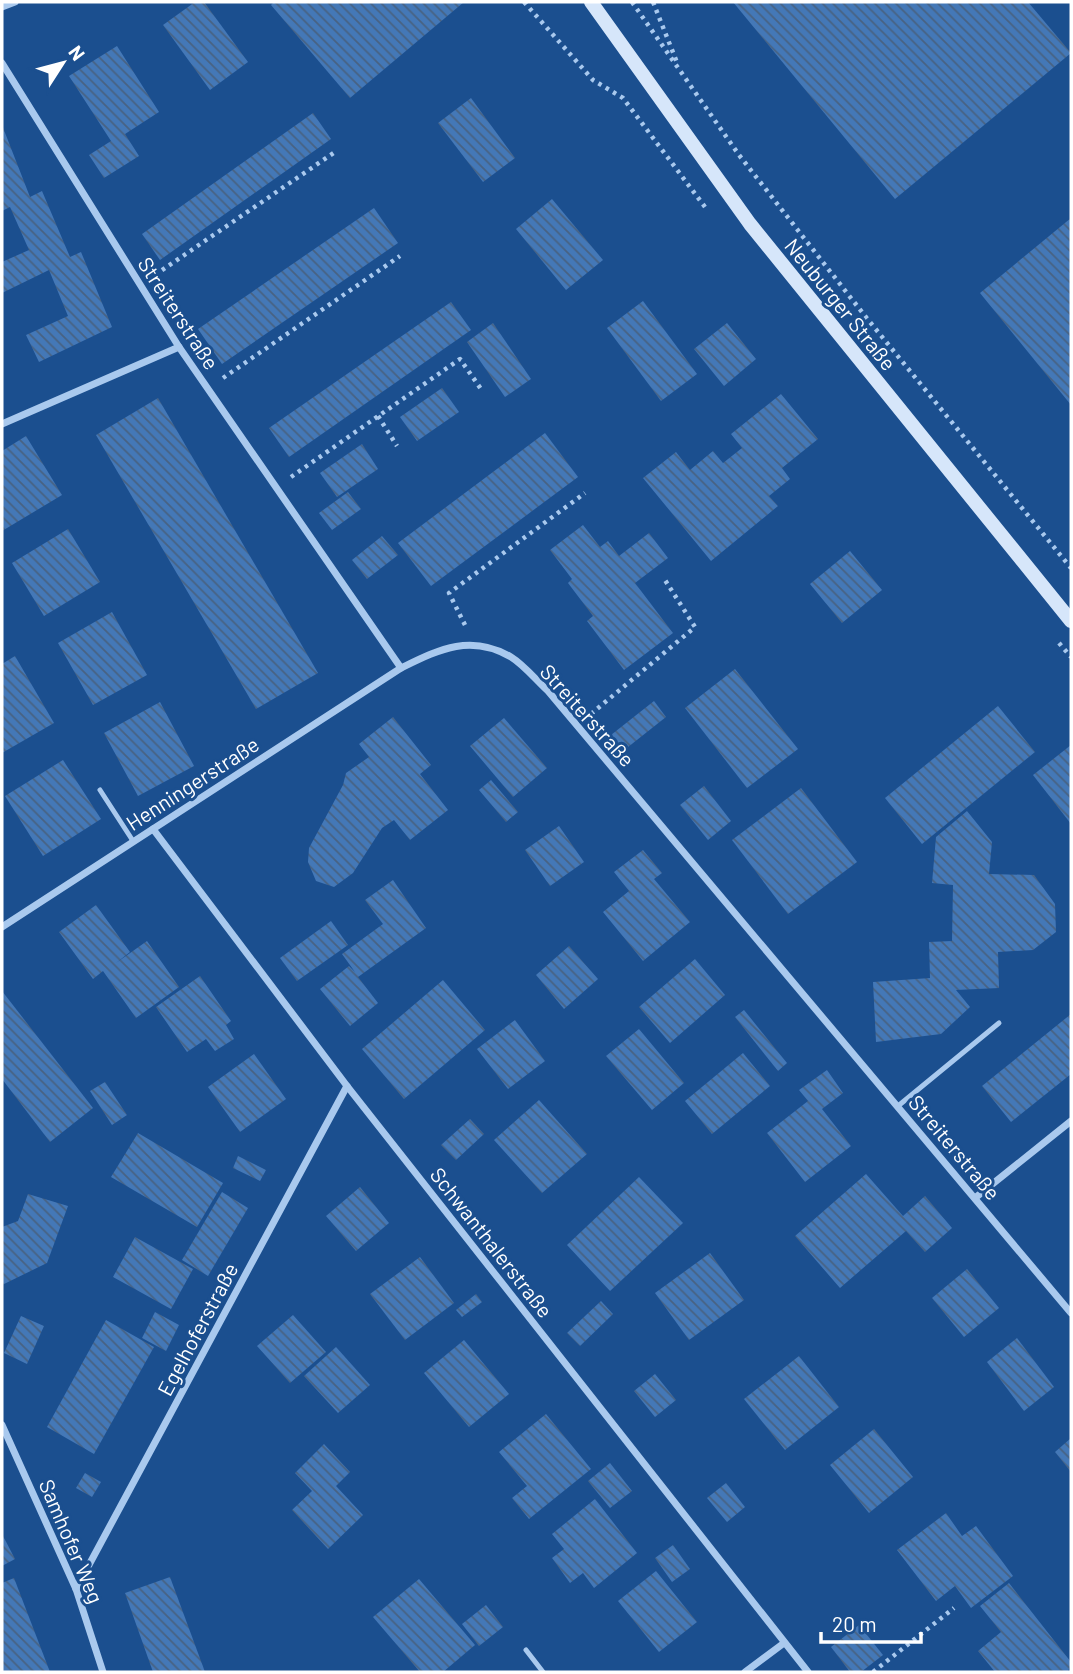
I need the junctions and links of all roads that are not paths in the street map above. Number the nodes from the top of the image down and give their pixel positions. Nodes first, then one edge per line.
1 (15, 2) edge
2 (591, 2) edge
3 (2, 7) edge
4 (2, 62) edge
5 (178, 347) junction
6 (2, 424) edge
7 (1071, 621) edge
8 (401, 668) junction
9 (100, 790) dead end
10 (153, 829) junction
11 (134, 841) junction
12 (2, 927) edge
13 (999, 1023) dead end
14 (347, 1086) junction
15 (898, 1107) junction
16 (1071, 1121) edge
17 (975, 1198) junction
18 (1071, 1313) edge
19 (2, 1425) edge
20 (76, 1589) junction
21 (784, 1643) junction
22 (526, 1650) dead end
23 (103, 1672) edge
24 (543, 1672) edge
25 (745, 1672) edge
26 (808, 1672) edge

1 - 3 street
2 - 7 main road, Neuburger Straße
4 - 5 street, Streiterstraße
5 - 6 street
5 - 8 street, Streiterstraße
8 - 10 street, Henningerstraße
8 - 15 street, Streiterstraße
9 - 11 lane
10 - 11 street, Henningerstraße
10 - 14 street, Schwanthalerstraße
11 - 12 street, Henningerstraße
13 - 15 lane
14 - 20 street, Egelhoferstraße
14 - 21 street, Schwanthalerstraße
15 - 17 street, Streiterstraße
16 - 17 street
17 - 18 street, Streiterstraße
19 - 20 street, Samhofer Weg
20 - 23 street, Samhofer Weg
21 - 25 street
21 - 26 street, Schwanthalerstraße
22 - 24 lane

